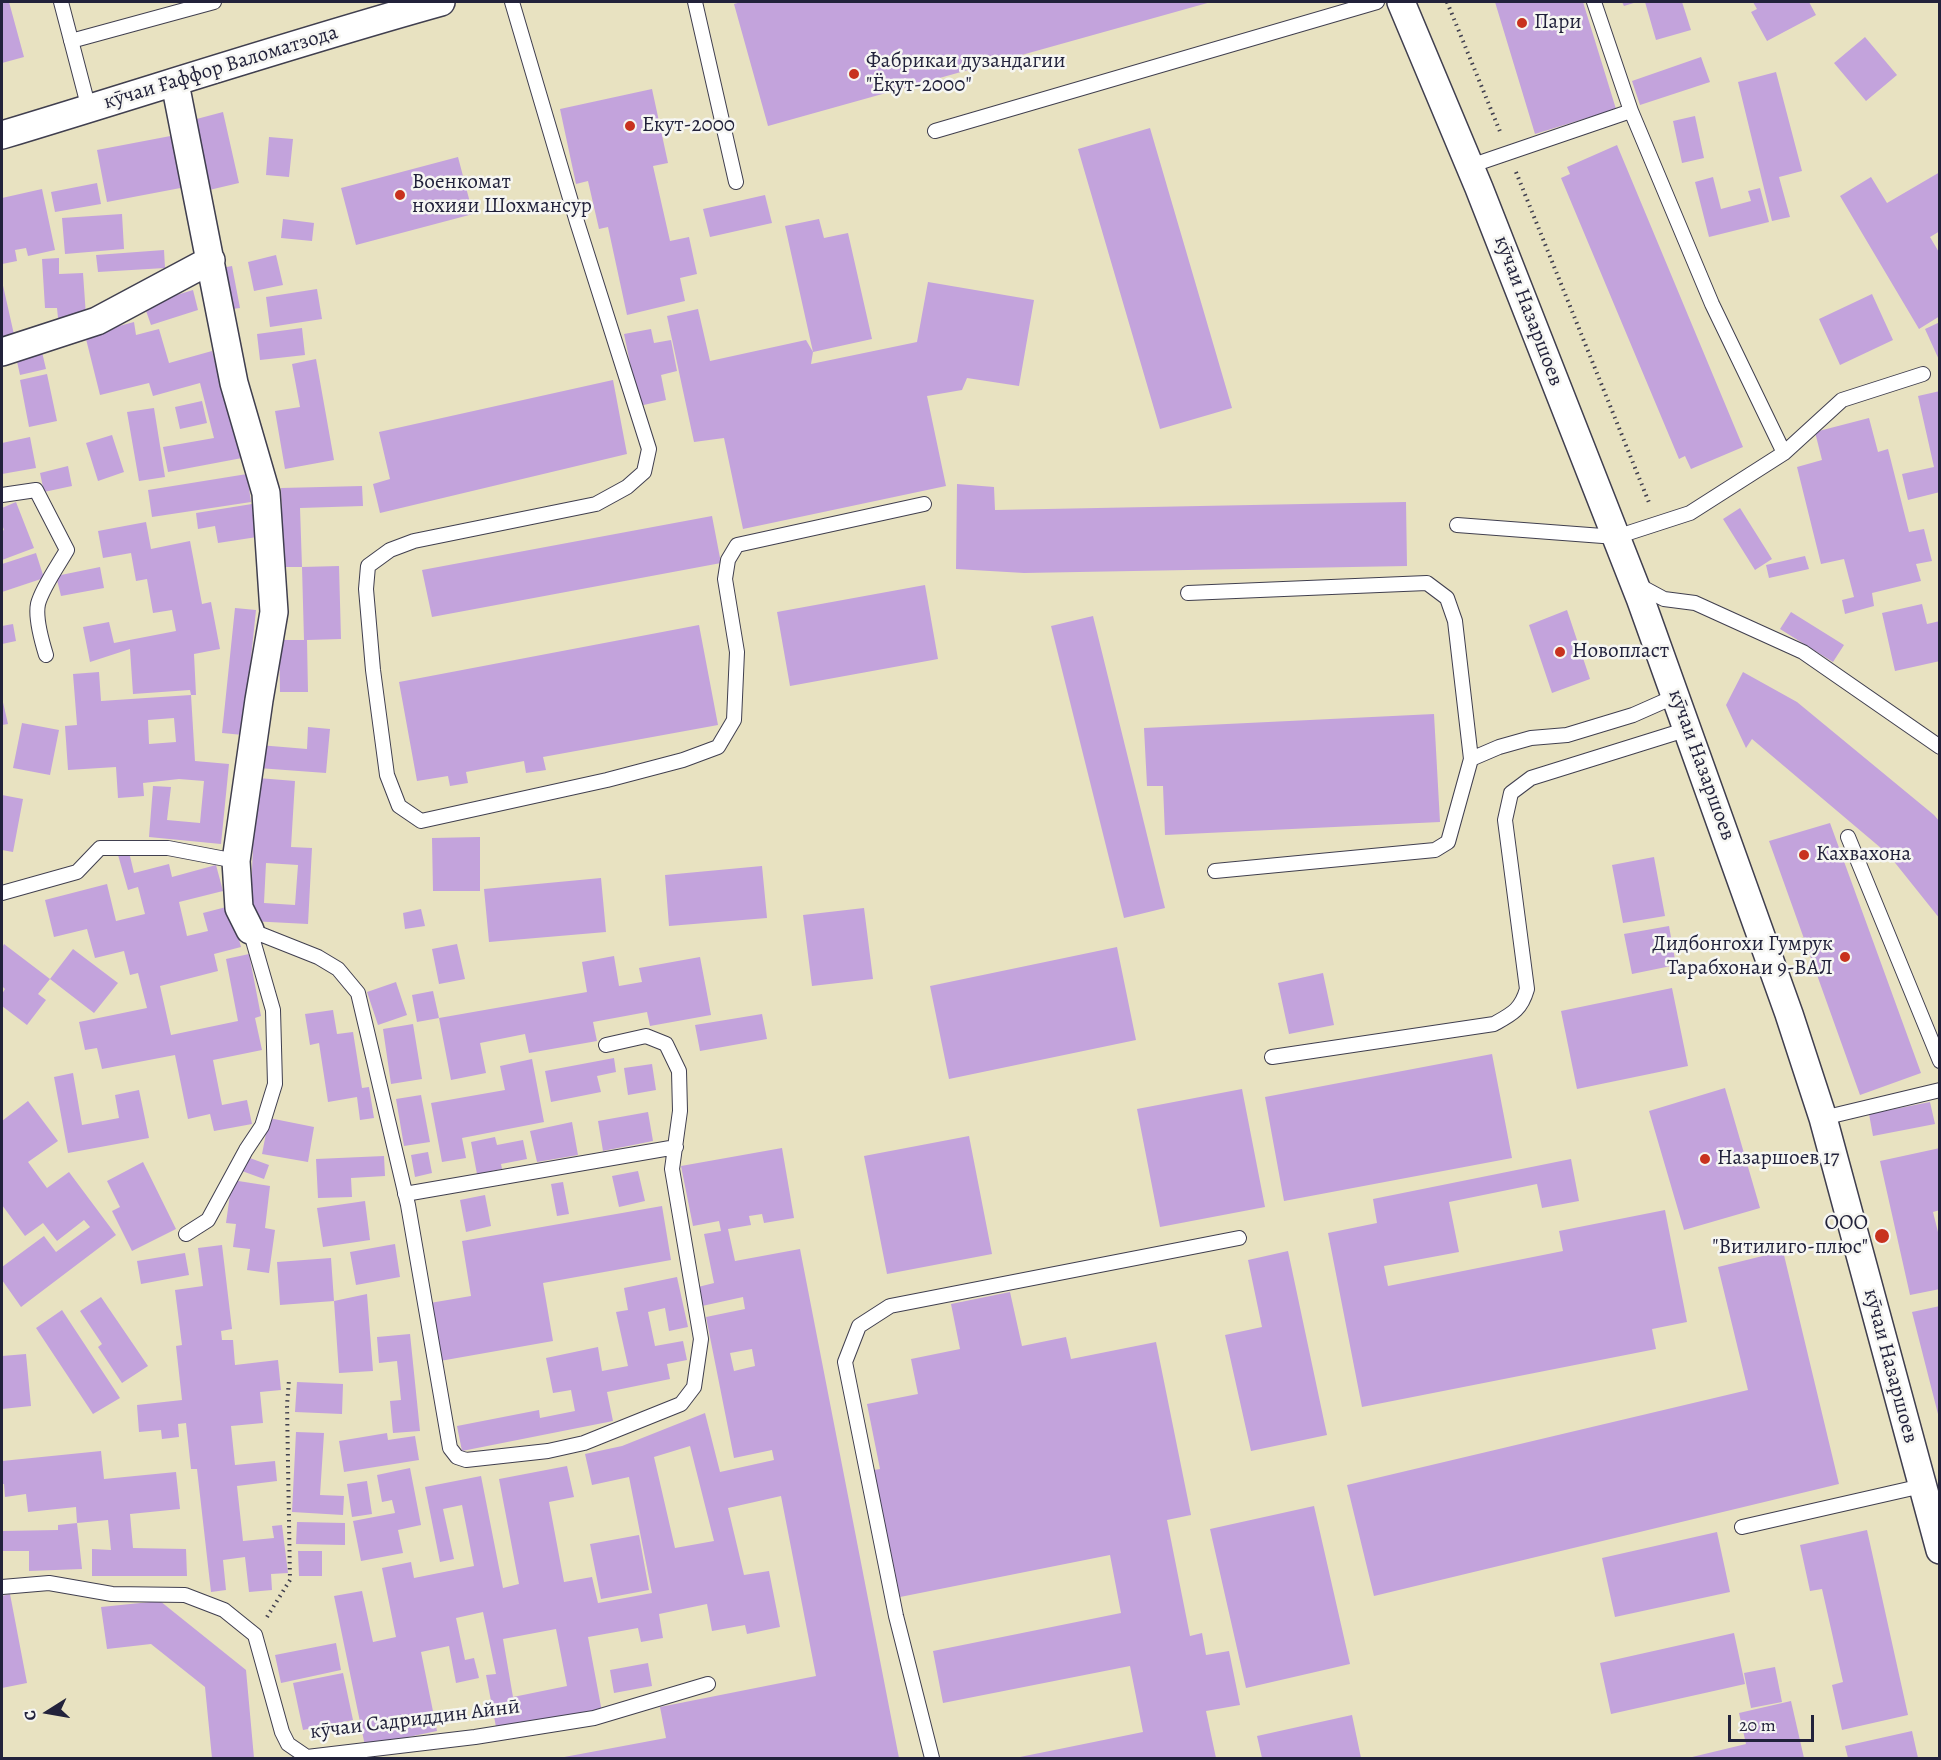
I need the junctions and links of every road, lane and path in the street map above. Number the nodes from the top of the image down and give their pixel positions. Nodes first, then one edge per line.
1 (61, 2) edge
2 (214, 2) edge
3 (441, 2) edge
4 (512, 2) edge
5 (695, 2) edge
6 (1377, 2) edge
7 (1401, 2) edge
8 (1447, 2) edge
9 (1594, 2) edge
10 (71, 41) junction
11 (175, 83) junction
12 (89, 109) junction
13 (1631, 111) junction
14 (935, 131) dead end
15 (2, 135) edge
16 (1509, 153) junction
17 (1470, 166) junction
18 (736, 182) dead end
19 (211, 260) junction
20 (2, 352) edge
21 (1923, 374) dead end
22 (1784, 453) junction
23 (2, 495) edge
24 (924, 504) dead end
25 (1657, 523) junction
26 (1457, 525) dead end
27 (1616, 537) junction
28 (1633, 583) junction
29 (1188, 593) dead end
30 (46, 655) dead end
31 (1676, 696) junction
32 (1688, 729) junction
33 (1940, 747) edge
34 (1471, 759) junction
35 (1848, 837) dead end
36 (236, 861) junction
37 (1215, 871) dead end
38 (2, 893) edge
39 (250, 930) junction
40 (606, 1045) dead end
41 (1272, 1056) dead end
42 (1940, 1061) edge
43 (1940, 1090) edge
44 (1823, 1118) junction
45 (676, 1147) junction
46 (405, 1194) junction
47 (186, 1234) dead end
48 (1239, 1238) dead end
49 (289, 1380) dead end
50 (1922, 1486) junction
51 (1742, 1527) dead end
52 (1940, 1550) edge
53 (2, 1587) edge
54 (255, 1635) junction
55 (708, 1684) dead end
56 (932, 1758) edge

1 - 10 lane
2 - 10 lane
3 - 11 street, кӯчаи Ғаффор Валоматзода
4 - 24 lane
5 - 18 lane
6 - 14 lane
7 - 17 street, кӯчаи Назаршоев
8 - 16 path
9 - 13 lane
10 - 12 lane
11 - 12 street, кӯчаи Ғаффор Валоматзода
11 - 19 street
12 - 15 street, кӯчаи Ғаффор Валоматзода
13 - 16 lane
13 - 22 lane
16 - 17 lane
16 - 25 path
17 - 27 street, кӯчаи Назаршоев
19 - 20 street
19 - 36 street
21 - 22 lane
22 - 25 lane
23 - 30 lane
25 - 27 lane
26 - 27 lane
27 - 28 street, кӯчаи Назаршоев
28 - 31 street, кӯчаи Назаршоев
28 - 33 lane
29 - 34 lane
31 - 32 street, кӯчаи Назаршоев
31 - 34 lane
32 - 41 lane
32 - 44 street, кӯчаи Назаршоев
34 - 37 lane
35 - 42 lane
36 - 38 lane
36 - 39 street
39 - 46 lane
39 - 47 lane
40 - 45 lane
43 - 44 lane
44 - 50 street, кӯчаи Назаршоев
45 - 46 lane
45 - 46 lane
48 - 56 lane
49 - 54 path
50 - 51 lane
50 - 52 street, кӯчаи Назаршоев
53 - 54 lane
54 - 55 lane, кӯчаи Садриддин Айнӣ

